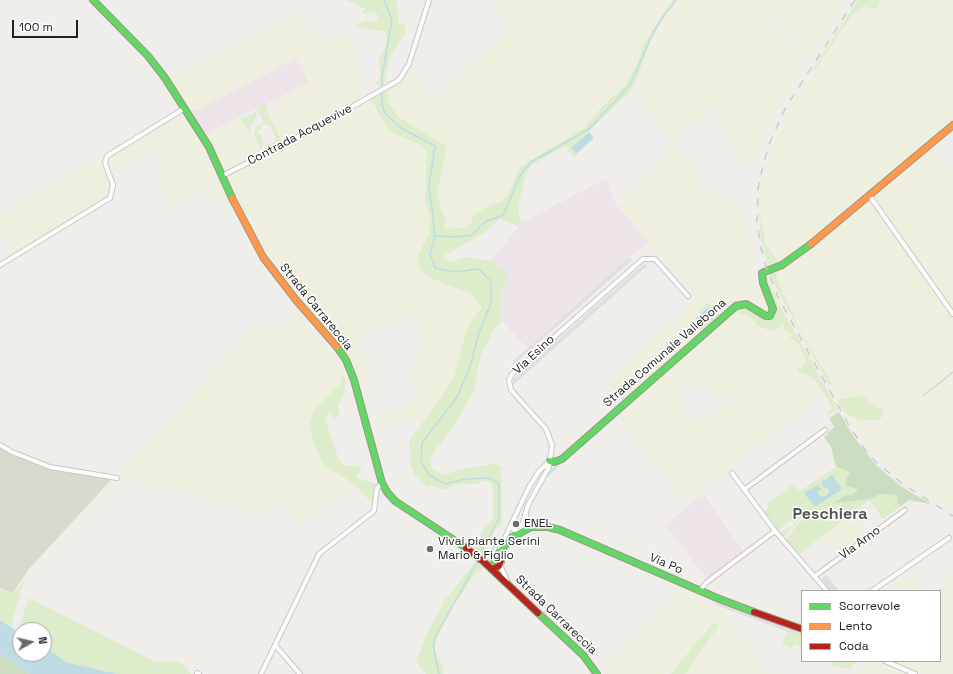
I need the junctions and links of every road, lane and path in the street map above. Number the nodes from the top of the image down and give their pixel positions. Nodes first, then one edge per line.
1 (93, 0) edge
2 (429, 0) edge
3 (185, 108) junction
4 (953, 125) edge
5 (222, 176) junction
6 (869, 195) junction
7 (0, 265) edge
8 (688, 296) dead end
9 (953, 314) edge
10 (825, 430) dead end
11 (0, 445) edge
12 (550, 461) junction
13 (732, 473) dead end
14 (116, 478) dead end
15 (382, 483) junction
16 (745, 489) junction
17 (905, 510) dead end
18 (525, 512) junction
19 (511, 524) junction
20 (531, 527) junction
21 (775, 531) junction
22 (520, 532) junction
23 (949, 538) dead end
24 (498, 560) junction
25 (483, 562) junction
26 (492, 569) junction
27 (815, 576) junction
28 (510, 586) junction
29 (700, 590) junction
30 (826, 590) edge
31 (873, 590) edge
32 (801, 629) edge
33 (275, 645) junction
34 (887, 662) edge
35 (261, 674) edge
36 (300, 674) edge
37 (597, 674) edge
38 (914, 674) edge

1 - 3 street, Strada Carrareccia
2 - 5 street, Contrada Acquevive
3 - 5 street, Strada Carrareccia
3 - 7 street
4 - 6 street, Strada Comunale Vallebona
5 - 15 street, Strada Carrareccia
6 - 9 street
6 - 12 street, Strada Comunale Vallebona
8 - 12 street, Via Esino
10 - 16 street
11 - 14 street
12 - 18 street
12 - 19 street
13 - 16 street
15 - 25 street, Strada Carrareccia
15 - 33 street
16 - 21 street
17 - 27 street, Via Arno
18 - 20 street
18 - 22 street
19 - 22 street
19 - 24 street
20 - 22 street, Via Po
20 - 29 street, Via Po
21 - 27 street
21 - 29 street
22 - 24 street, Via Po
23 - 31 street
24 - 25 street
24 - 26 street
24 - 28 street
25 - 26 street, Strada Carrareccia
26 - 28 street, Strada Carrareccia
27 - 30 street
28 - 37 street, Strada Carrareccia
29 - 32 street, Via Po
33 - 35 street
33 - 36 street
34 - 38 street

